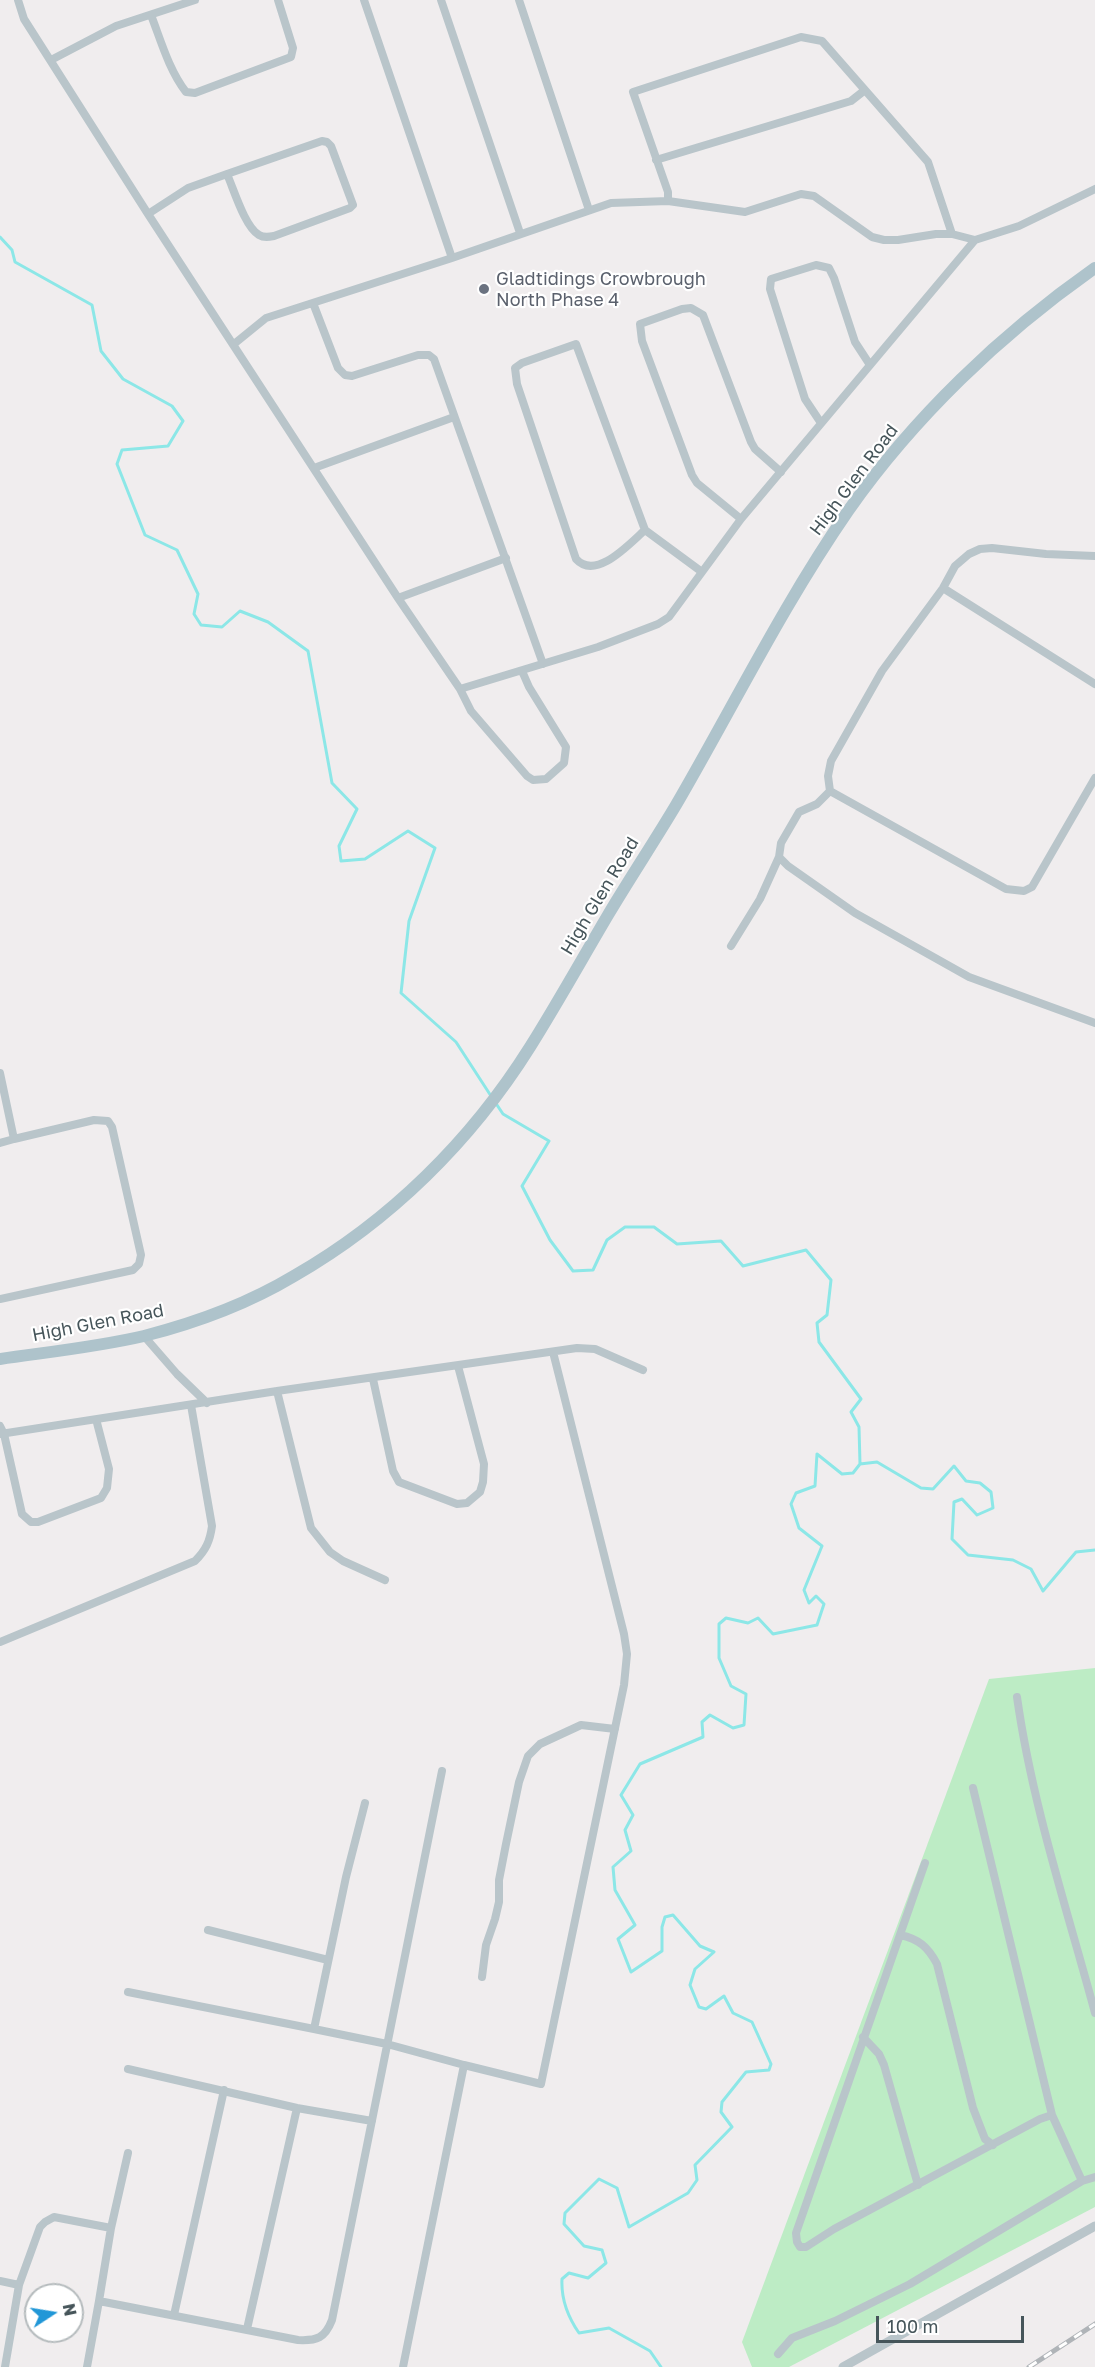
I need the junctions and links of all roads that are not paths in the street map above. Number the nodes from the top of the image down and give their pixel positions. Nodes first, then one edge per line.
1 (18, 0) edge
2 (195, 0) edge
3 (278, 0) edge
4 (364, 0) edge
5 (441, 0) edge
6 (519, 0) edge
7 (151, 15) junction
8 (51, 60) junction
9 (865, 90) junction
10 (656, 160) junction
11 (227, 174) junction
12 (1095, 189) edge
13 (668, 201) junction
14 (589, 210) junction
15 (148, 214) junction
16 (520, 233) junction
17 (952, 234) junction
18 (975, 240) junction
19 (452, 258) junction
20 (1095, 268) edge
21 (313, 303) junction
22 (234, 344) junction
23 (870, 365) junction
24 (454, 417) junction
25 (822, 423) junction
26 (314, 468) junction
27 (781, 472) junction
28 (741, 519) junction
29 (645, 530) junction
30 (1095, 556) edge
31 (506, 558) junction
32 (702, 572) junction
33 (943, 588) junction
34 (398, 598) junction
35 (543, 664) junction
36 (522, 671) junction
37 (1095, 684) edge
38 (460, 689) junction
39 (1095, 778) edge
40 (830, 791) junction
41 (779, 857) junction
42 (732, 946) dead end
43 (1095, 1023) edge
44 (0, 1073) edge
45 (14, 1139) junction
46 (0, 1143) edge
47 (0, 1299) edge
48 (144, 1336) junction
49 (553, 1352) junction
50 (0, 1359) edge
51 (458, 1366) junction
52 (643, 1370) dead end
53 (373, 1379) junction
54 (277, 1391) junction
55 (207, 1402) junction
56 (191, 1405) junction
57 (96, 1419) junction
58 (1, 1431) edge
59 (385, 1580) dead end
60 (0, 1642) edge
61 (1017, 1696) dead end
62 (615, 1729) junction
63 (442, 1771) dead end
64 (974, 1788) dead end
65 (365, 1803) dead end
66 (925, 1863) dead end
67 (208, 1930) dead end
68 (900, 1935) junction
69 (328, 1960) junction
70 (482, 1977) dead end
71 (128, 1992) dead end
72 (1095, 2013) edge
73 (314, 2029) junction
74 (863, 2037) junction
75 (387, 2044) junction
76 (464, 2065) junction
77 (128, 2069) dead end
78 (224, 2090) junction
79 (297, 2108) junction
80 (1052, 2115) junction
81 (372, 2121) junction
82 (993, 2145) junction
83 (128, 2153) dead end
84 (1095, 2177) edge
85 (1082, 2181) junction
86 (918, 2185) junction
87 (1095, 2226) edge
88 (111, 2228) junction
89 (0, 2281) edge
90 (20, 2285) junction
91 (99, 2301) junction
92 (174, 2315) junction
93 (247, 2329) junction
94 (4, 2351) edge
95 (778, 2354) dead end
96 (4, 2367) edge
97 (87, 2367) edge
98 (403, 2367) edge
99 (843, 2367) edge

1 - 8 street
2 - 7 street
3 - 7 street
4 - 19 street
5 - 16 street
6 - 14 street
7 - 8 street
8 - 15 street
9 - 10 street
9 - 10 street
9 - 17 street
10 - 13 street
11 - 11 street
11 - 15 street
12 - 18 street
13 - 14 street
13 - 17 street
14 - 16 street
15 - 22 street
16 - 19 street
17 - 18 street
18 - 23 street
19 - 21 street
20 - 48 main road, High Glen Road
21 - 22 street
21 - 24 street
22 - 26 street
23 - 25 street
23 - 25 street
24 - 26 street
24 - 31 street
25 - 27 street
26 - 34 street
27 - 28 street
27 - 28 street
28 - 32 street
29 - 29 street
29 - 32 street
30 - 33 street
31 - 34 street
31 - 35 street
32 - 35 street
33 - 37 street
33 - 40 street
34 - 38 street
35 - 36 street
36 - 38 street
36 - 38 street
39 - 40 street
40 - 41 street
41 - 42 street
41 - 43 street
44 - 45 street
45 - 46 street
45 - 47 street
48 - 50 main road, High Glen Road
48 - 55 street
49 - 51 street
49 - 52 street
49 - 62 street
51 - 53 street
51 - 53 street
53 - 54 street
54 - 55 street
54 - 59 street
55 - 56 street
56 - 57 street
56 - 60 street
57 - 58 street
57 - 58 street
61 - 72 street
62 - 70 street
62 - 76 street
63 - 75 street
64 - 80 street
65 - 69 street
66 - 68 street
67 - 69 street
68 - 74 street
68 - 82 street
69 - 73 street
71 - 73 street
73 - 75 street
74 - 86 street
74 - 86 street
75 - 76 street
75 - 81 street
76 - 98 street
77 - 78 street
78 - 79 street
78 - 92 street
79 - 81 street
79 - 93 street
80 - 82 street
80 - 85 street
81 - 93 street
82 - 86 street
83 - 88 street
84 - 85 street
85 - 95 street
87 - 99 street
88 - 90 street
88 - 91 street
89 - 90 street
90 - 94 street
91 - 92 street
91 - 97 street
92 - 93 street
94 - 96 street

